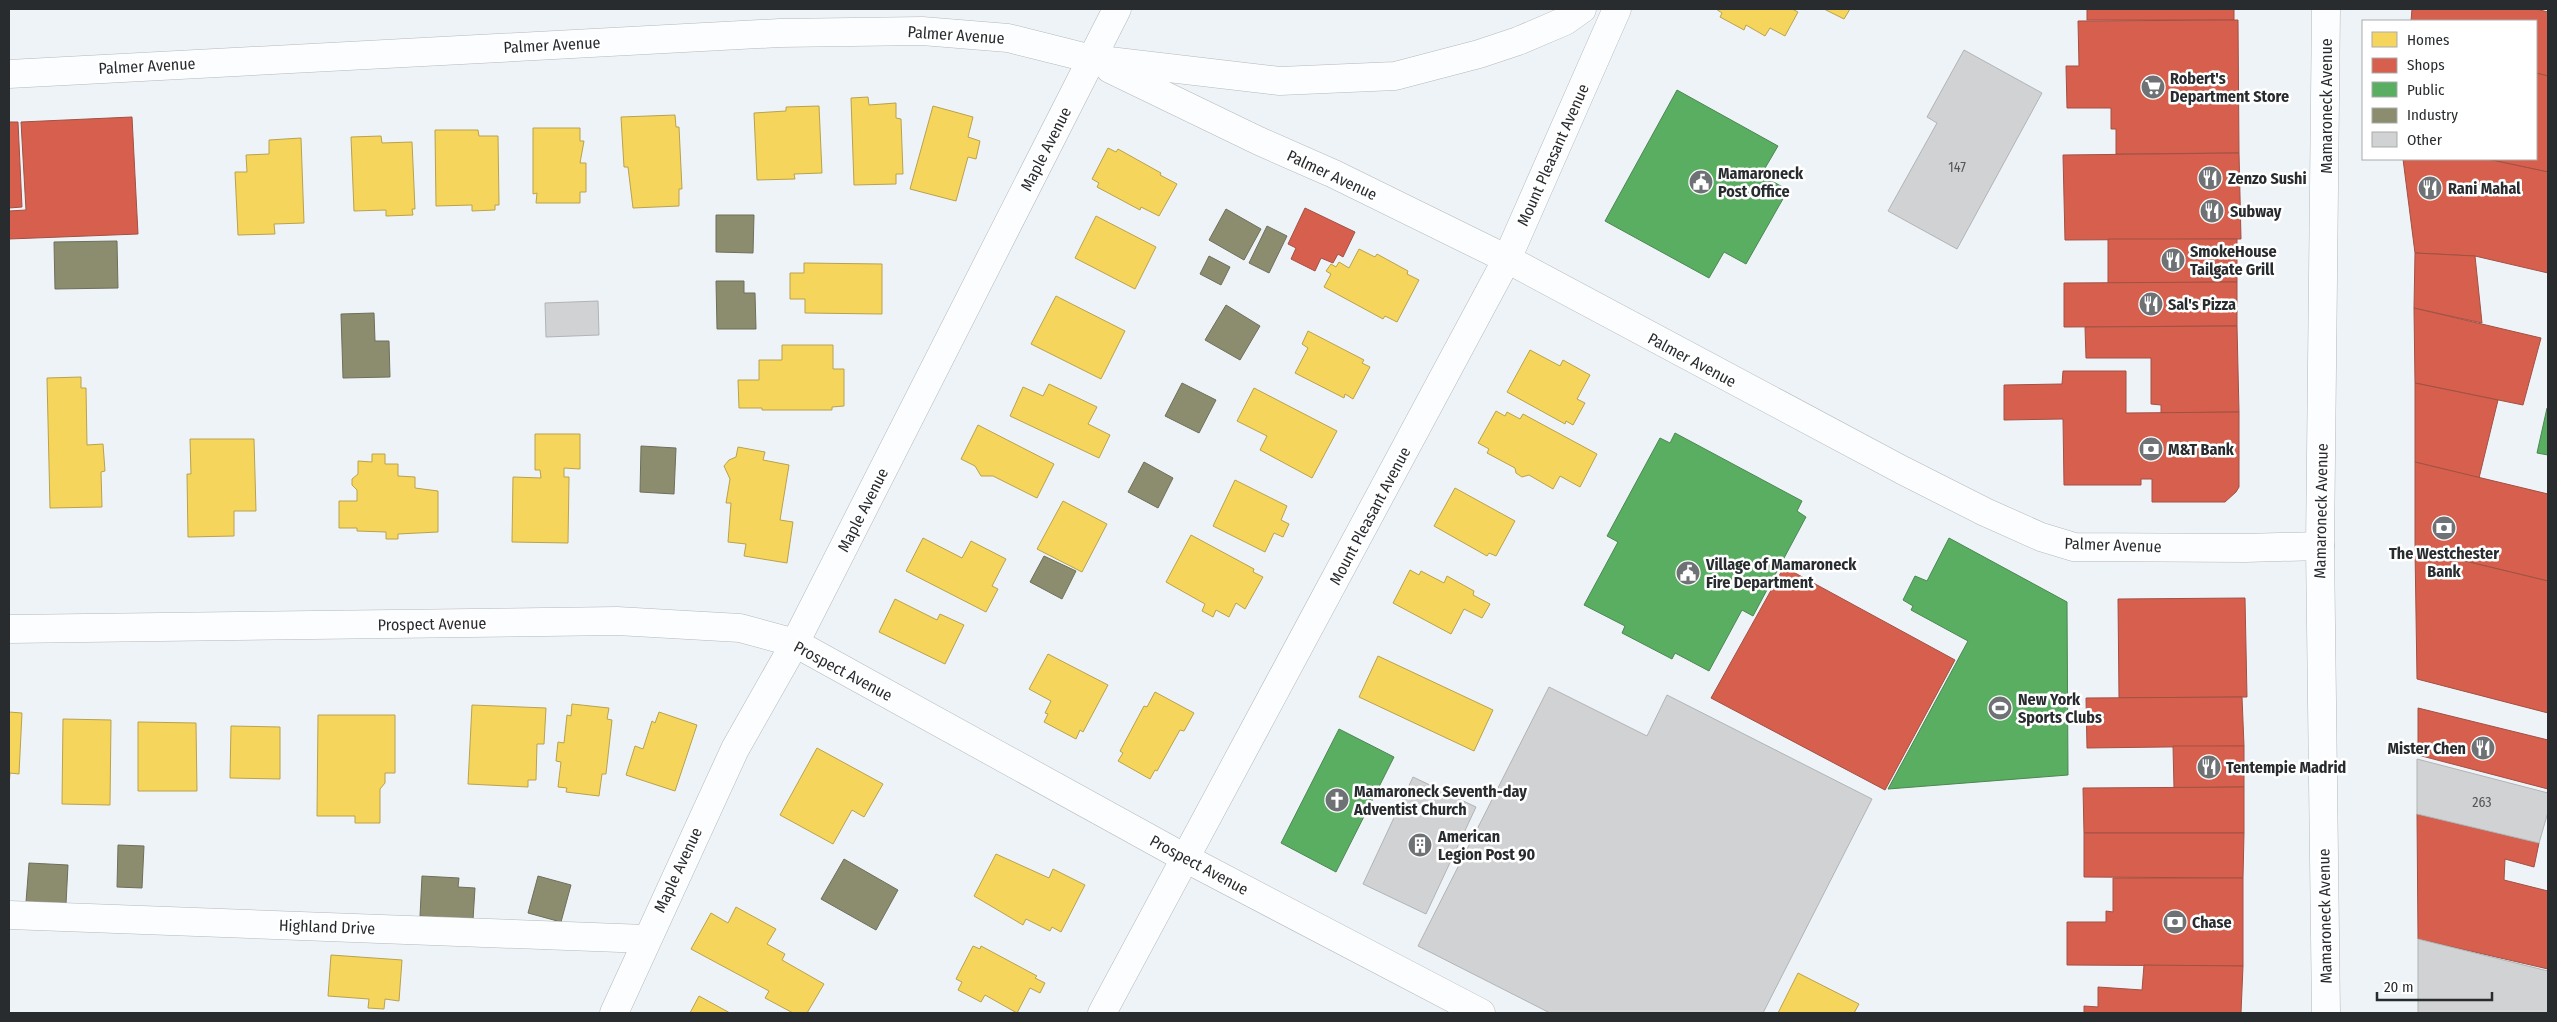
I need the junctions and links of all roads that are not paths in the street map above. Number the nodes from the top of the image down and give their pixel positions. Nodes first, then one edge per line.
1 (1117, 9) edge
2 (1582, 9) edge
3 (1617, 9) edge
4 (2326, 9) edge
5 (1092, 59) junction
6 (9, 74) edge
7 (1507, 259) junction
8 (2320, 546) junction
9 (9, 628) edge
10 (795, 644) junction
11 (1185, 858) junction
12 (9, 915) edge
13 (646, 939) junction
14 (614, 1013) edge
15 (1102, 1013) edge
16 (1481, 1013) edge
17 (2326, 1013) edge

1 - 5 street, Maple Avenue
2 - 5 street, Palmer Avenue
3 - 7 street, Mount Pleasant Avenue
4 - 8 street, Mamaroneck Avenue
5 - 6 street, Palmer Avenue
5 - 7 street, Palmer Avenue
5 - 10 street, Maple Avenue
7 - 8 street, Palmer Avenue
7 - 11 street, Mount Pleasant Avenue
8 - 17 street, Mamaroneck Avenue
9 - 10 street, Prospect Avenue
10 - 11 street, Prospect Avenue
10 - 13 street, Maple Avenue
11 - 15 street, Mount Pleasant Avenue
11 - 16 street, Prospect Avenue
12 - 13 street, Highland Drive
13 - 14 street, Maple Avenue

